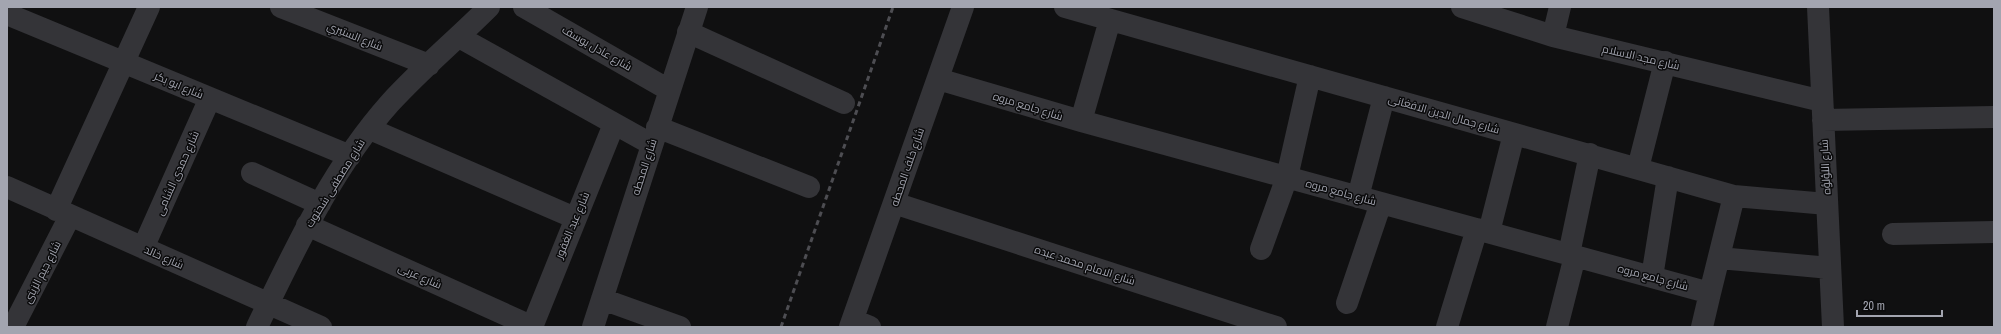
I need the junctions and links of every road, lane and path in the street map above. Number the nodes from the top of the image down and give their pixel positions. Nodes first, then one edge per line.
1 (149, 7) edge
2 (281, 7) edge
3 (489, 7) edge
4 (524, 7) edge
5 (697, 7) edge
6 (963, 7) edge
7 (1065, 7) edge
8 (1462, 7) edge
9 (1560, 7) edge
10 (1818, 7) edge
11 (7, 14) edge
12 (1110, 20) junction
13 (688, 32) junction
14 (1553, 36) junction
15 (459, 37) junction
16 (124, 62) junction
17 (1665, 62) junction
18 (429, 65) junction
19 (1310, 76) junction
20 (938, 79) junction
21 (669, 90) junction
22 (1384, 97) junction
23 (210, 98) junction
24 (844, 103) dead end
25 (1823, 110) junction
26 (1994, 117) edge
27 (1081, 121) junction
28 (614, 124) junction
29 (370, 129) junction
30 (1514, 134) junction
31 (654, 136) junction
32 (1590, 154) junction
33 (350, 156) junction
34 (1638, 168) junction
35 (252, 173) dead end
36 (1668, 176) junction
37 (1287, 177) junction
38 (7, 187) edge
39 (809, 187) dead end
40 (1734, 196) junction
41 (1358, 197) junction
42 (894, 203) junction
43 (1381, 203) junction
44 (320, 204) junction
45 (1827, 204) junction
46 (63, 213) junction
47 (576, 218) junction
48 (307, 225) junction
49 (1483, 230) junction
50 (1994, 232) edge
51 (1893, 234) dead end
52 (143, 248) junction
53 (1261, 249) dead end
54 (1572, 255) junction
55 (1719, 258) junction
56 (1830, 268) junction
57 (1652, 277) junction
58 (1710, 293) junction
59 (602, 299) junction
60 (1347, 303) dead end
61 (268, 304) junction
62 (858, 325) edge
63 (14, 327) edge
64 (257, 327) edge
65 (321, 327) edge
66 (533, 327) edge
67 (593, 327) edge
68 (680, 327) edge
69 (1276, 327) edge
70 (1447, 327) edge
71 (1557, 327) edge
72 (1702, 327) edge
73 (1833, 327) edge

1 - 16 street
2 - 18 street, شارع الستيري
3 - 15 street, شارع مصطفى شحتوت
4 - 21 street, شارع عادل يوسف
5 - 13 street, شارع المحطه
6 - 20 street, شارع خلف المحطه
7 - 12 street, شارع جمال الدين الافغانى
8 - 14 street, شارع مجد الاسلام
9 - 14 street
10 - 25 street, شارع اللؤلؤه
11 - 16 street, شارع ابو بكر
12 - 19 street, شارع جمال الدين الافغانى
12 - 27 street
13 - 21 street, شارع المحطه
13 - 24 street
14 - 17 street, شارع مجد الاسلام
15 - 18 street, شارع مصطفى شحتوت
15 - 28 street
16 - 23 street, شارع ابو بكر
16 - 46 street
17 - 25 street, شارع مجد الاسلام
17 - 34 street
18 - 29 street, شارع مصطفى شحتوت
19 - 22 street, شارع جمال الدين الافغانى
19 - 37 street
20 - 27 street, شارع جامع مروه
20 - 42 street, شارع خلف المحطه
21 - 31 street, شارع المحطه
22 - 30 street, شارع جمال الدين الافغانى
22 - 41 street
23 - 33 street, شارع ابو بكر
23 - 52 street, شارع حمدى الشامى
25 - 26 street, شارع مجد الاسلام
25 - 45 street, شارع اللؤلؤه
27 - 37 street, شارع جامع مروه
28 - 31 street
28 - 47 street, شارع عبد الغفور
29 - 33 street, شارع مصطفى شحتوت
29 - 47 street
30 - 32 street, شارع جمال الدين الافغانى
30 - 49 street
31 - 39 street
31 - 59 street, شارع المحطه
32 - 34 street, شارع جمال الدين الافغانى
32 - 54 street
33 - 44 street, شارع مصطفى شحتوت
34 - 36 street, شارع جمال الدين الافغانى
35 - 44 street
36 - 40 street, شارع جمال الدين الافغانى
36 - 57 street
37 - 41 street, شارع جامع مروه
37 - 53 street
38 - 46 street, شارع خالد
40 - 45 street, شارع جمال الدين الافغانى
40 - 55 street
41 - 43 street, شارع جامع مروه
42 - 62 street, شارع خلف المحطه
42 - 69 street, شارع الامام محمد عبده
43 - 49 street, شارع جامع مروه
43 - 60 street
44 - 48 street, شارع مصطفى شحتوت
45 - 56 street, شارع اللؤلؤه
46 - 52 street, شارع خالد
46 - 63 street, شارع جيم الزينى
47 - 66 street, شارع عبد الغفور
48 - 61 street, شارع مصطفى شحتوت
48 - 66 street, شارع عربى
49 - 54 street, شارع جامع مروه
49 - 70 street
50 - 51 street
52 - 61 street, شارع خالد
54 - 57 street, شارع جامع مروه
54 - 71 street
55 - 56 street
55 - 58 street
56 - 73 street, شارع اللؤلؤه
57 - 58 street, شارع جامع مروه
58 - 72 street
59 - 67 street, شارع المحطه
59 - 68 street
61 - 64 street, شارع مصطفى شحتوت
61 - 65 street, شارع خالد

